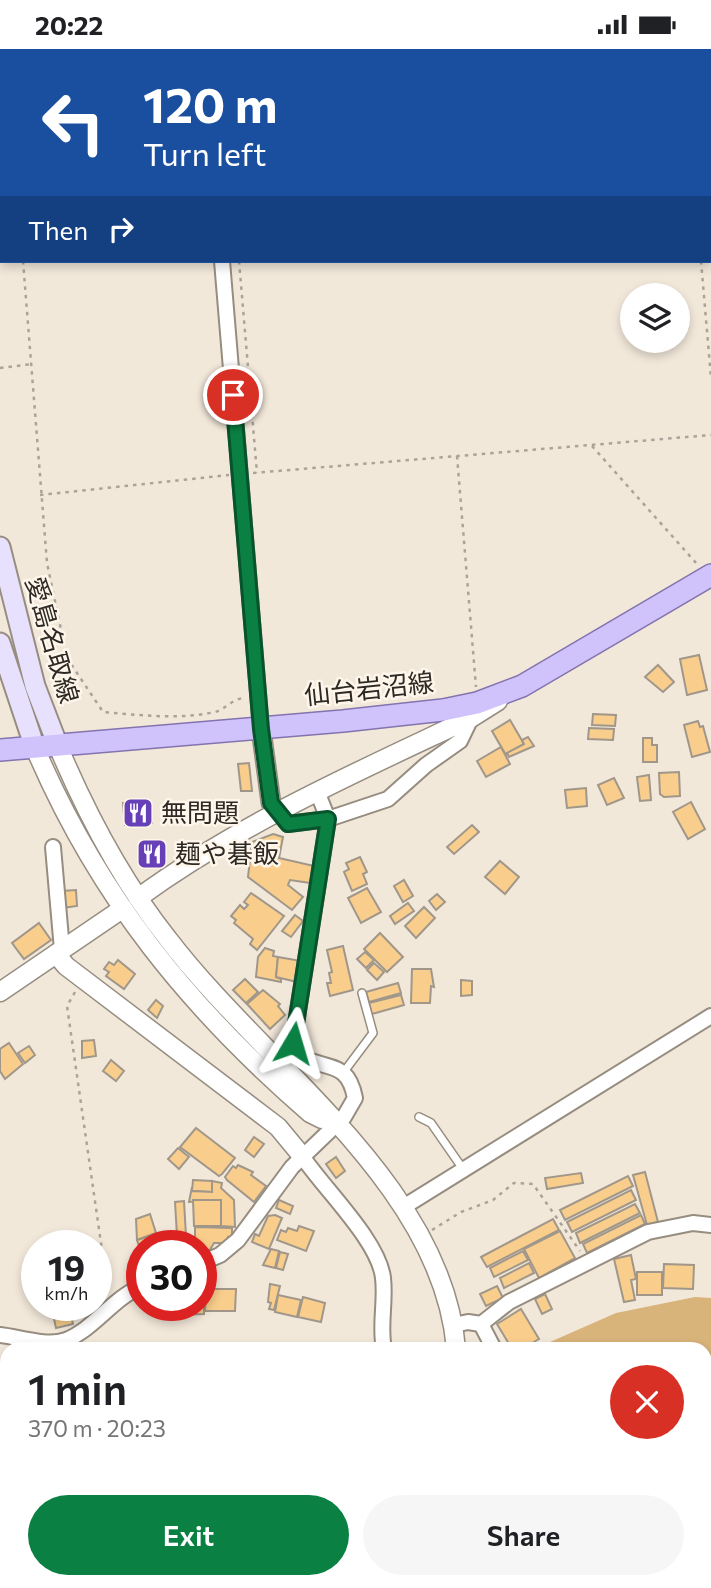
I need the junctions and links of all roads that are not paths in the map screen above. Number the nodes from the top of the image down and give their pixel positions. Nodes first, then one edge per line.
1 (222, 263) edge
2 (0, 547) edge
3 (709, 577) edge
4 (0, 643) edge
5 (474, 710) junction
6 (261, 729) junction
7 (58, 745) junction
8 (35, 748) junction
9 (0, 750) edge
10 (317, 791) junction
11 (277, 811) junction
12 (328, 819) junction
13 (53, 846) dead end
14 (138, 898) junction
15 (122, 909) junction
16 (59, 952) junction
17 (0, 992) edge
18 (362, 993) dead end
19 (711, 1016) edge
20 (343, 1073) junction
21 (419, 1117) dead end
22 (336, 1125) junction
23 (302, 1156) junction
24 (463, 1169) junction
25 (405, 1206) junction
26 (711, 1225) edge
27 (217, 1256) edge
28 (126, 1293) edge
29 (481, 1324) junction
30 (454, 1325) junction
31 (0, 1335) edge
32 (18, 1342) edge
33 (44, 1342) edge
34 (382, 1342) edge
35 (455, 1342) edge
36 (490, 1342) edge

1 - 6 street
2 - 7 main road, 愛島名取線
3 - 5 main road, 仙台岩沼線
4 - 8 main road, 愛島名取線
5 - 6 main road, 仙台岩沼線
5 - 10 street
5 - 12 street
6 - 7 main road, 仙台岩沼線
6 - 11 street
7 - 8 main road, 仙台岩沼線
7 - 14 street
8 - 9 main road, 仙台岩沼線
8 - 15 street
10 - 11 street
10 - 12 street
11 - 12 street
11 - 14 street
12 - 20 street
13 - 16 street
14 - 22 street
15 - 16 street
15 - 22 street
16 - 17 street
16 - 23 street
18 - 20 lane
19 - 24 street
20 - 22 street
21 - 24 lane
22 - 23 street
22 - 25 street
23 - 27 street
23 - 34 street
24 - 25 street
25 - 30 street
26 - 29 street
28 - 33 street
29 - 30 street
29 - 36 street
30 - 35 street
31 - 32 street

